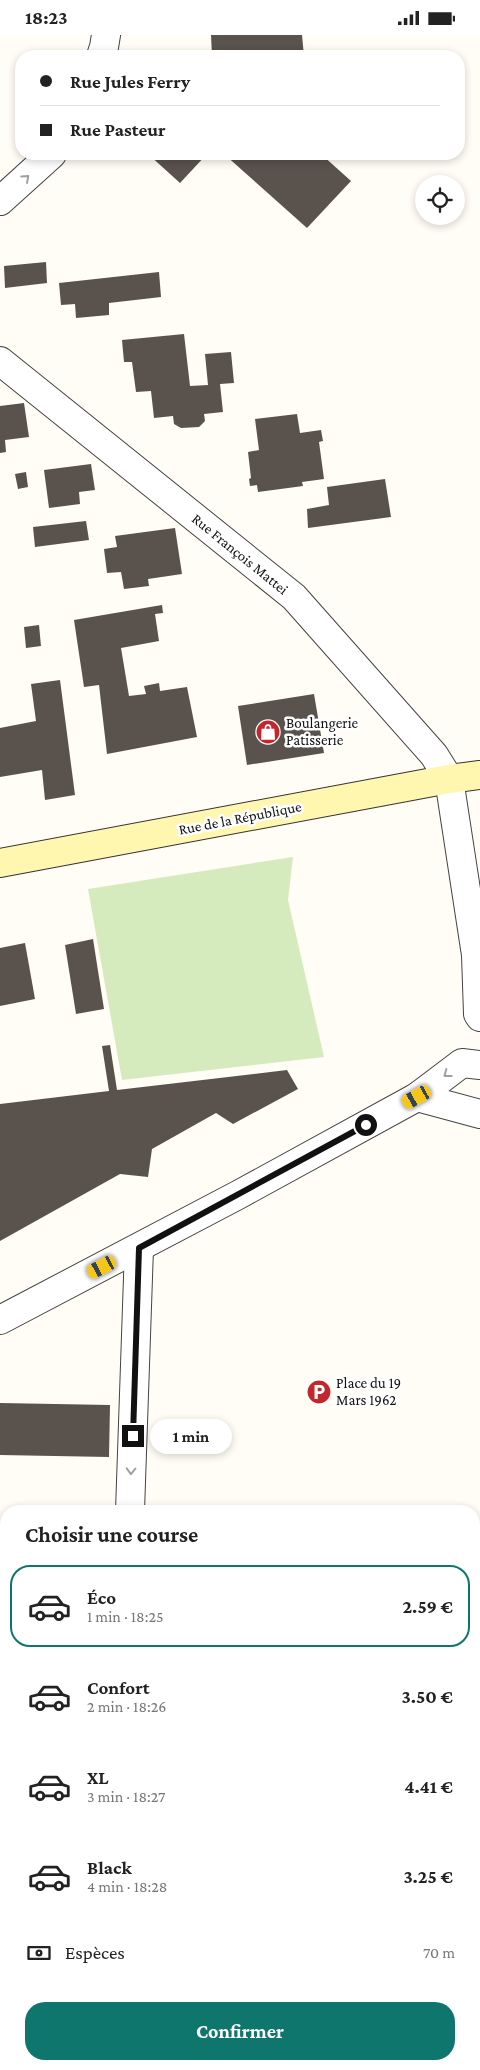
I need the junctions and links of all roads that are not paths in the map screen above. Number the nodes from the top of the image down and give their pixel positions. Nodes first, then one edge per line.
1 (106, 35) edge
2 (103, 50) edge
3 (45, 160) edge
4 (0, 201) edge
5 (0, 361) edge
6 (480, 775) edge
7 (449, 779) junction
8 (0, 863) edge
9 (478, 957) edge
10 (480, 1017) edge
11 (480, 1065) edge
12 (417, 1097) junction
13 (480, 1114) edge
14 (139, 1248) junction
15 (0, 1320) edge
16 (130, 1505) edge

1 - 2 street
4 -> 3 street
5 - 7 street, Rue François Mattei
6 - 7 main road, Rue de la République
7 - 8 main road, Rue de la République
7 - 9 street
9 - 10 street
11 -> 12 street
12 - 13 street
12 - 14 street
14 - 15 street
14 -> 16 street

